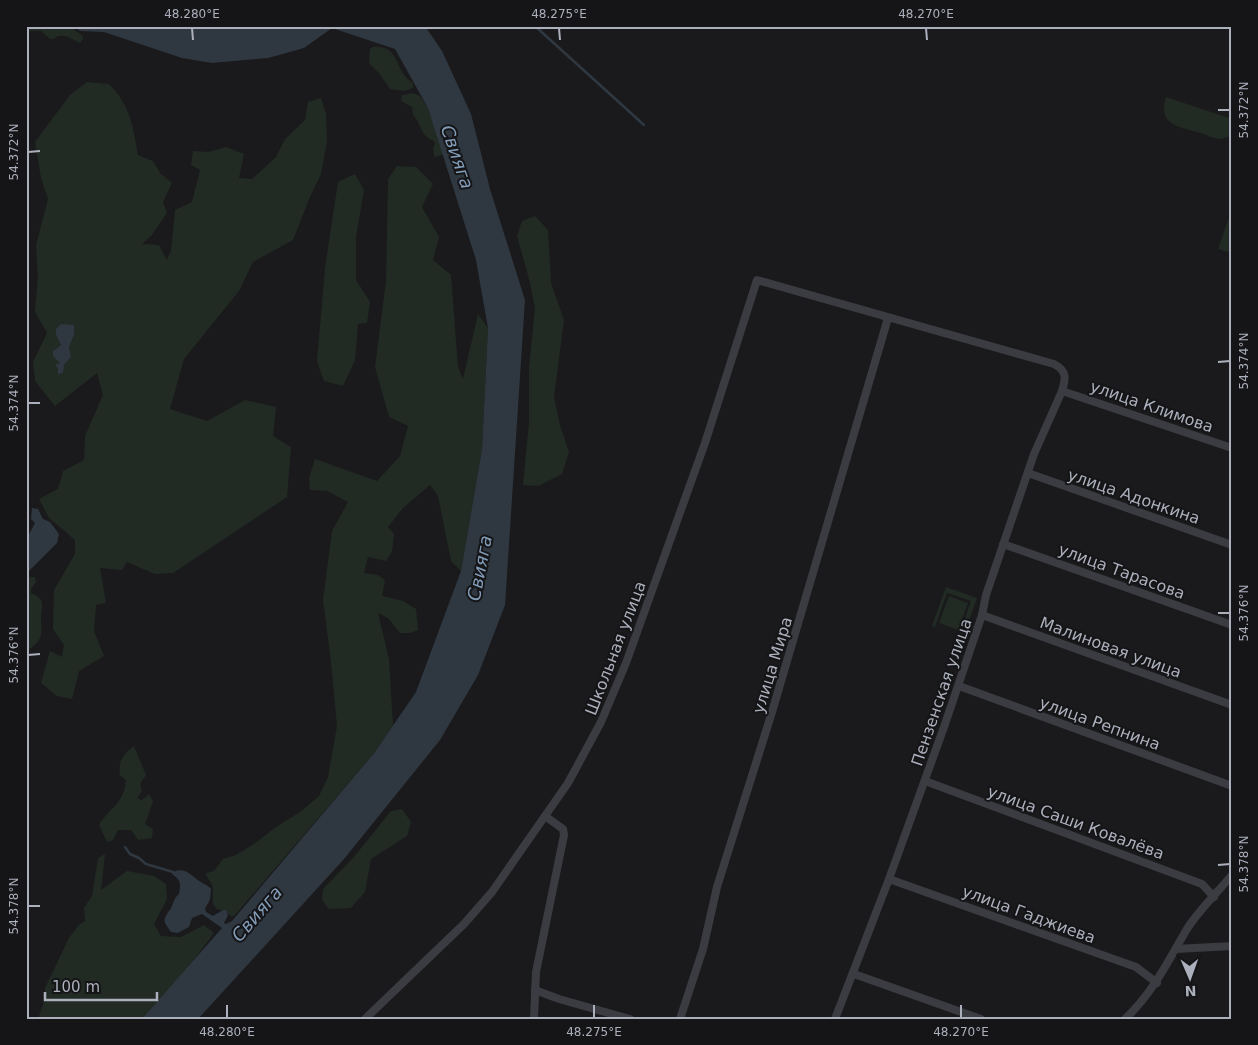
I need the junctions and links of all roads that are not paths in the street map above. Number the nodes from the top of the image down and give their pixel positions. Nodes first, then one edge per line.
1 (888, 318) junction
2 (1062, 391) junction
3 (1232, 448) edge
4 (1028, 473) junction
5 (1004, 544) junction
6 (1232, 545) edge
7 (982, 615) junction
8 (1232, 625) edge
9 (959, 686) junction
10 (1232, 705) edge
11 (924, 781) junction
12 (1232, 786) edge
13 (545, 816) junction
14 (1232, 875) edge
15 (889, 879) junction
16 (1214, 897) junction
17 (1232, 946) edge
18 (1176, 950) junction
19 (854, 974) junction
20 (1157, 982) junction
21 (536, 990) junction
22 (365, 1019) edge
23 (534, 1019) edge
24 (630, 1019) edge
25 (680, 1019) edge
26 (835, 1019) edge
27 (982, 1019) edge
28 (1125, 1019) edge

1 - 2 street, Пензенская улица
1 - 13 street, Школьная улица
1 - 25 street, улица Мира
2 - 3 street, улица Климова
2 - 4 street, Пензенская улица
4 - 5 street, Пензенская улица
4 - 6 street, улица Адонкина
5 - 7 street, Пензенская улица
5 - 8 street, улица Тарасова
7 - 9 street, Пензенская улица
7 - 10 street, Малиновая улица
9 - 11 street, Пензенская улица
9 - 12 street, улица Репнина
11 - 15 street, Пензенская улица
11 - 16 street, улица Саши Ковалёва
13 - 21 street
13 - 22 street, Школьная улица
14 - 16 street
15 - 19 street, Пензенская улица
15 - 20 street, улица Гаджиева
16 - 18 street
17 - 18 street
18 - 20 street
19 - 26 street, Пензенская улица
19 - 27 street
20 - 28 street
21 - 23 street
21 - 24 street

